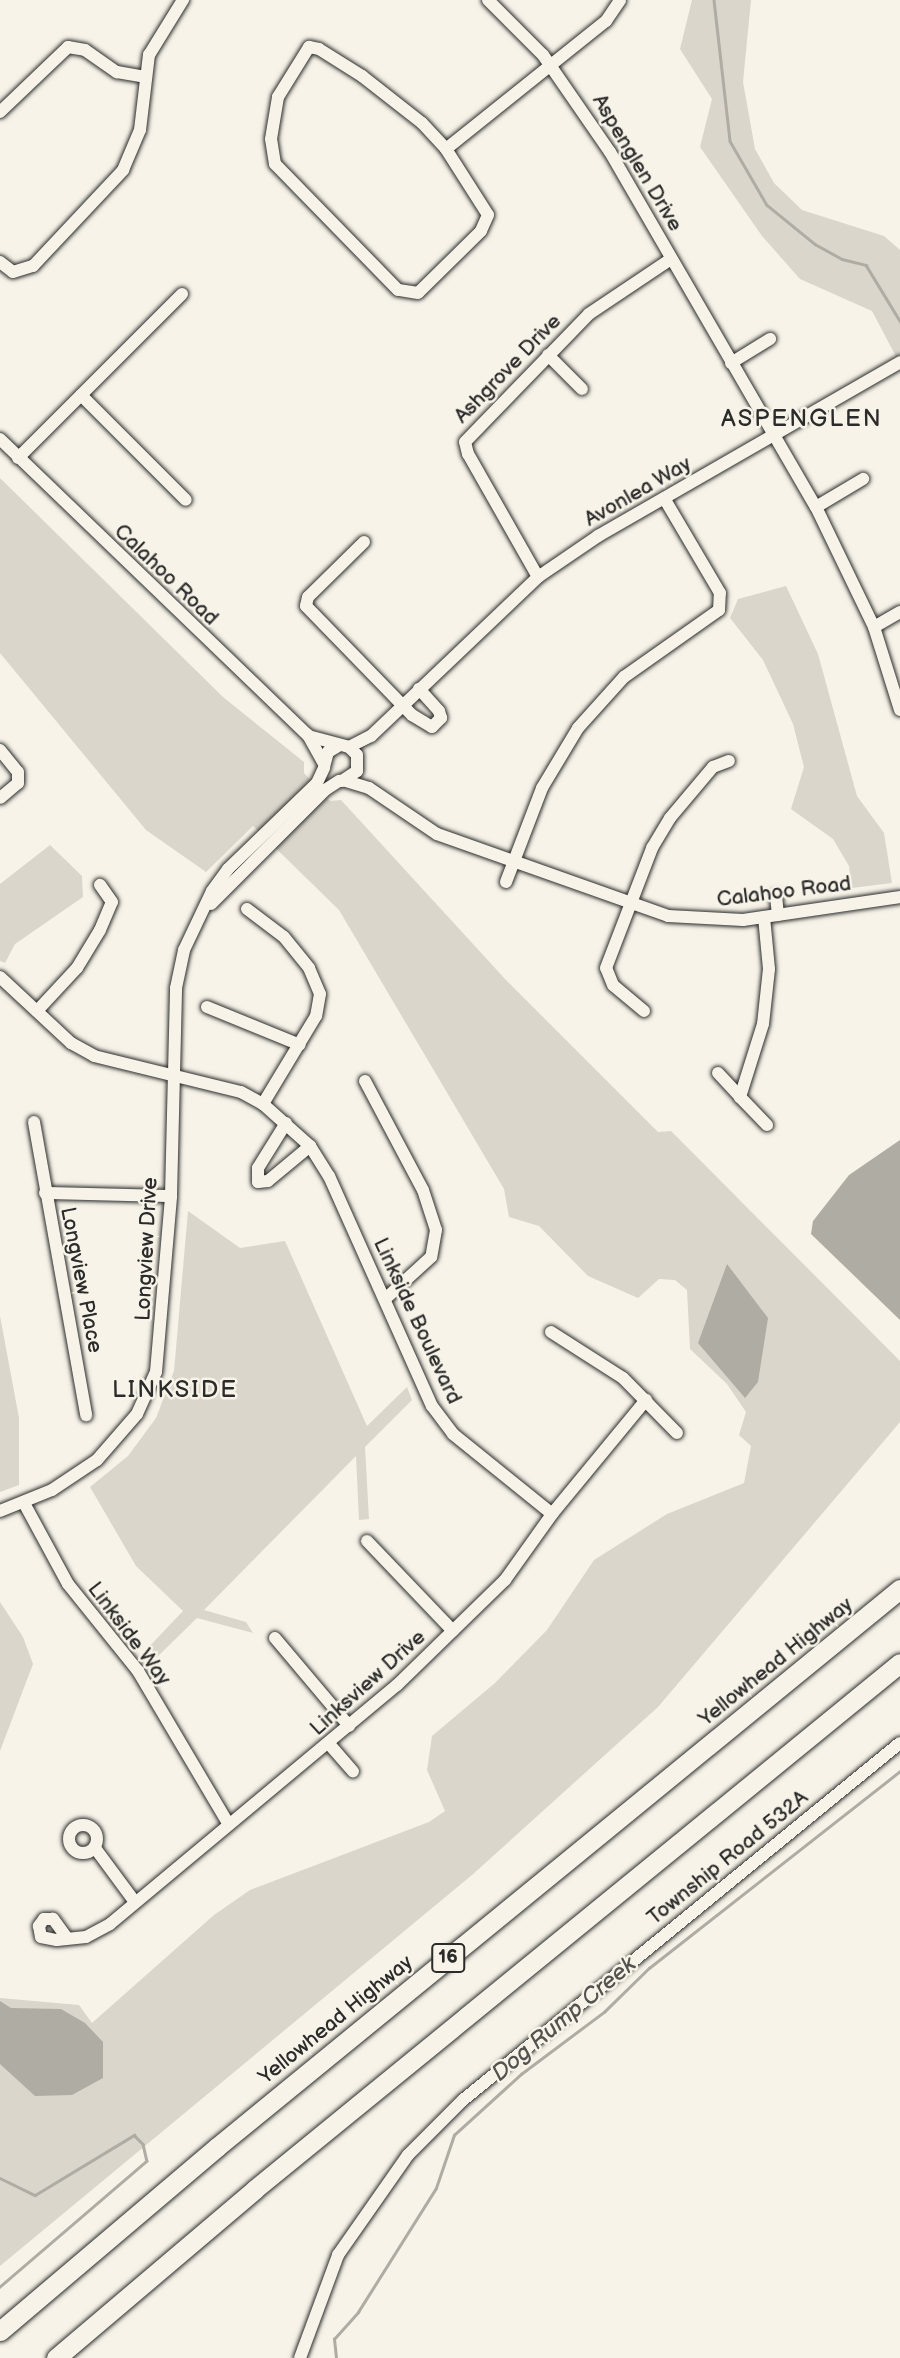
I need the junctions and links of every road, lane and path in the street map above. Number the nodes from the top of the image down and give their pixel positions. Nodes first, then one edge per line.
1 (183, 0) edge
2 (488, 0) edge
3 (620, 0) edge
4 (550, 64) junction
5 (144, 77) junction
6 (0, 112) edge
7 (446, 149) junction
8 (671, 259) junction
9 (0, 262) edge
10 (182, 294) dead end
11 (770, 339) dead end
12 (548, 355) junction
13 (900, 362) edge
14 (731, 363) junction
15 (582, 389) dead end
16 (81, 395) junction
17 (773, 435) junction
18 (0, 439) edge
19 (18, 458) junction
20 (863, 479) dead end
21 (664, 498) junction
22 (186, 500) dead end
23 (816, 507) junction
24 (364, 542) dead end
25 (538, 577) junction
26 (900, 612) edge
27 (874, 627) junction
28 (419, 689) junction
29 (404, 705) junction
30 (900, 710) edge
31 (308, 735) junction
32 (371, 736) junction
33 (343, 747) junction
34 (0, 750) edge
35 (729, 761) dead end
36 (359, 763) junction
37 (324, 765) junction
38 (343, 781) junction
39 (369, 789) junction
40 (0, 798) edge
41 (513, 861) junction
42 (506, 882) dead end
43 (100, 885) dead end
44 (776, 896) dead end
45 (900, 897) edge
46 (631, 906) junction
47 (247, 909) dead end
48 (200, 914) junction
49 (778, 915) junction
50 (764, 917) junction
51 (0, 977) edge
52 (207, 1007) dead end
53 (37, 1011) junction
54 (645, 1012) dead end
55 (300, 1045) junction
56 (718, 1073) dead end
57 (172, 1075) junction
58 (365, 1082) dead end
59 (740, 1097) junction
60 (263, 1104) junction
61 (34, 1122) dead end
62 (286, 1123) junction
63 (767, 1125) dead end
64 (310, 1146) junction
65 (45, 1193) junction
66 (171, 1196) junction
67 (385, 1299) junction
68 (551, 1332) dead end
69 (646, 1400) junction
70 (86, 1415) dead end
71 (677, 1433) dead end
72 (23, 1503) junction
73 (0, 1511) edge
74 (552, 1514) junction
75 (367, 1541) dead end
76 (900, 1589) edge
77 (453, 1630) junction
78 (275, 1638) dead end
79 (900, 1663) edge
80 (349, 1726) junction
81 (900, 1743) edge
82 (330, 1745) junction
83 (353, 1771) dead end
84 (228, 1823) junction
85 (95, 1848) dead end
86 (135, 1902) junction
87 (67, 1938) dead end
88 (0, 2331) edge
89 (56, 2358) edge
90 (300, 2358) edge

1 - 5 street
2 - 4 street, Aspenglen Drive
3 - 4 street
4 - 7 street
4 - 8 street, Aspenglen Drive
5 - 6 street
5 - 9 street
7 - 7 street
8 - 12 street, Ashgrove Drive
8 - 14 street, Aspenglen Drive
10 - 16 street
11 - 14 street
12 - 15 street
12 - 25 street, Ashgrove Drive
13 - 17 street, Avonlea Way
14 - 17 street, Aspenglen Drive
16 - 19 street
16 - 22 street
17 - 21 street, Avonlea Way
17 - 23 street, Aspenglen Drive
18 - 19 street, Calahoo Road
19 - 31 street, Calahoo Road
20 - 23 street
21 - 25 street, Avonlea Way
21 - 41 street
23 - 27 street, Aspenglen Drive
24 - 29 street
25 - 28 street, Avonlea Way
26 - 27 street
27 - 30 street, Aspenglen Drive
28 - 29 street, Avonlea Way
28 - 29 street
29 - 32 street, Avonlea Way
31 - 33 street, Calahoo Road
31 - 37 street, Calahoo Road
32 - 33 street, Avonlea Way
32 - 36 street, Avonlea Way
33 - 36 street
33 - 37 street, Longview Drive
34 - 40 street
35 - 46 street
36 - 38 street, Avonlea Way
36 - 39 street
37 - 38 street
37 - 48 street, Longview Drive
38 - 39 street, Calahoo Road
38 - 48 street, Longview Drive
39 - 41 street, Calahoo Road
41 - 42 street
41 - 46 street, Calahoo Road
43 - 53 street
44 - 49 street
45 - 49 street, Calahoo Road
46 - 50 street, Calahoo Road
46 - 54 street
47 - 55 street
48 - 57 street, Longview Drive
49 - 50 street, Calahoo Road
50 - 59 street
51 - 53 street, Linkside Boulevard
52 - 55 street
53 - 57 street, Linkside Boulevard
55 - 60 street
56 - 59 street
57 - 60 street, Linkside Boulevard
57 - 66 street, Longview Drive
58 - 67 street
59 - 63 street
60 - 62 street, Linkside Boulevard
61 - 65 street, Longview Place
62 - 64 street, Linkside Boulevard
62 - 64 street
64 - 67 street, Linkside Boulevard
65 - 66 street, Longview Place
65 - 70 street, Longview Place
66 - 72 street, Longview Drive
67 - 74 street, Linkside Boulevard
68 - 69 street
69 - 71 street
69 - 74 street, Linksview Drive
72 - 73 street, Longview Drive
72 - 84 street, Linkside Way
74 - 77 street, Linksview Drive
75 - 77 street
76 - 88 highway, Yellowhead Highway / 16
77 - 80 street, Linksview Drive
78 - 80 street
79 - 89 highway
80 - 82 street, Linksview Drive
81 - 90 street, Township Road 532A
82 - 83 street
82 - 84 street, Linksview Drive
84 - 86 street, Linksview Drive
85 - 86 street
86 - 87 street, Linksview Drive

